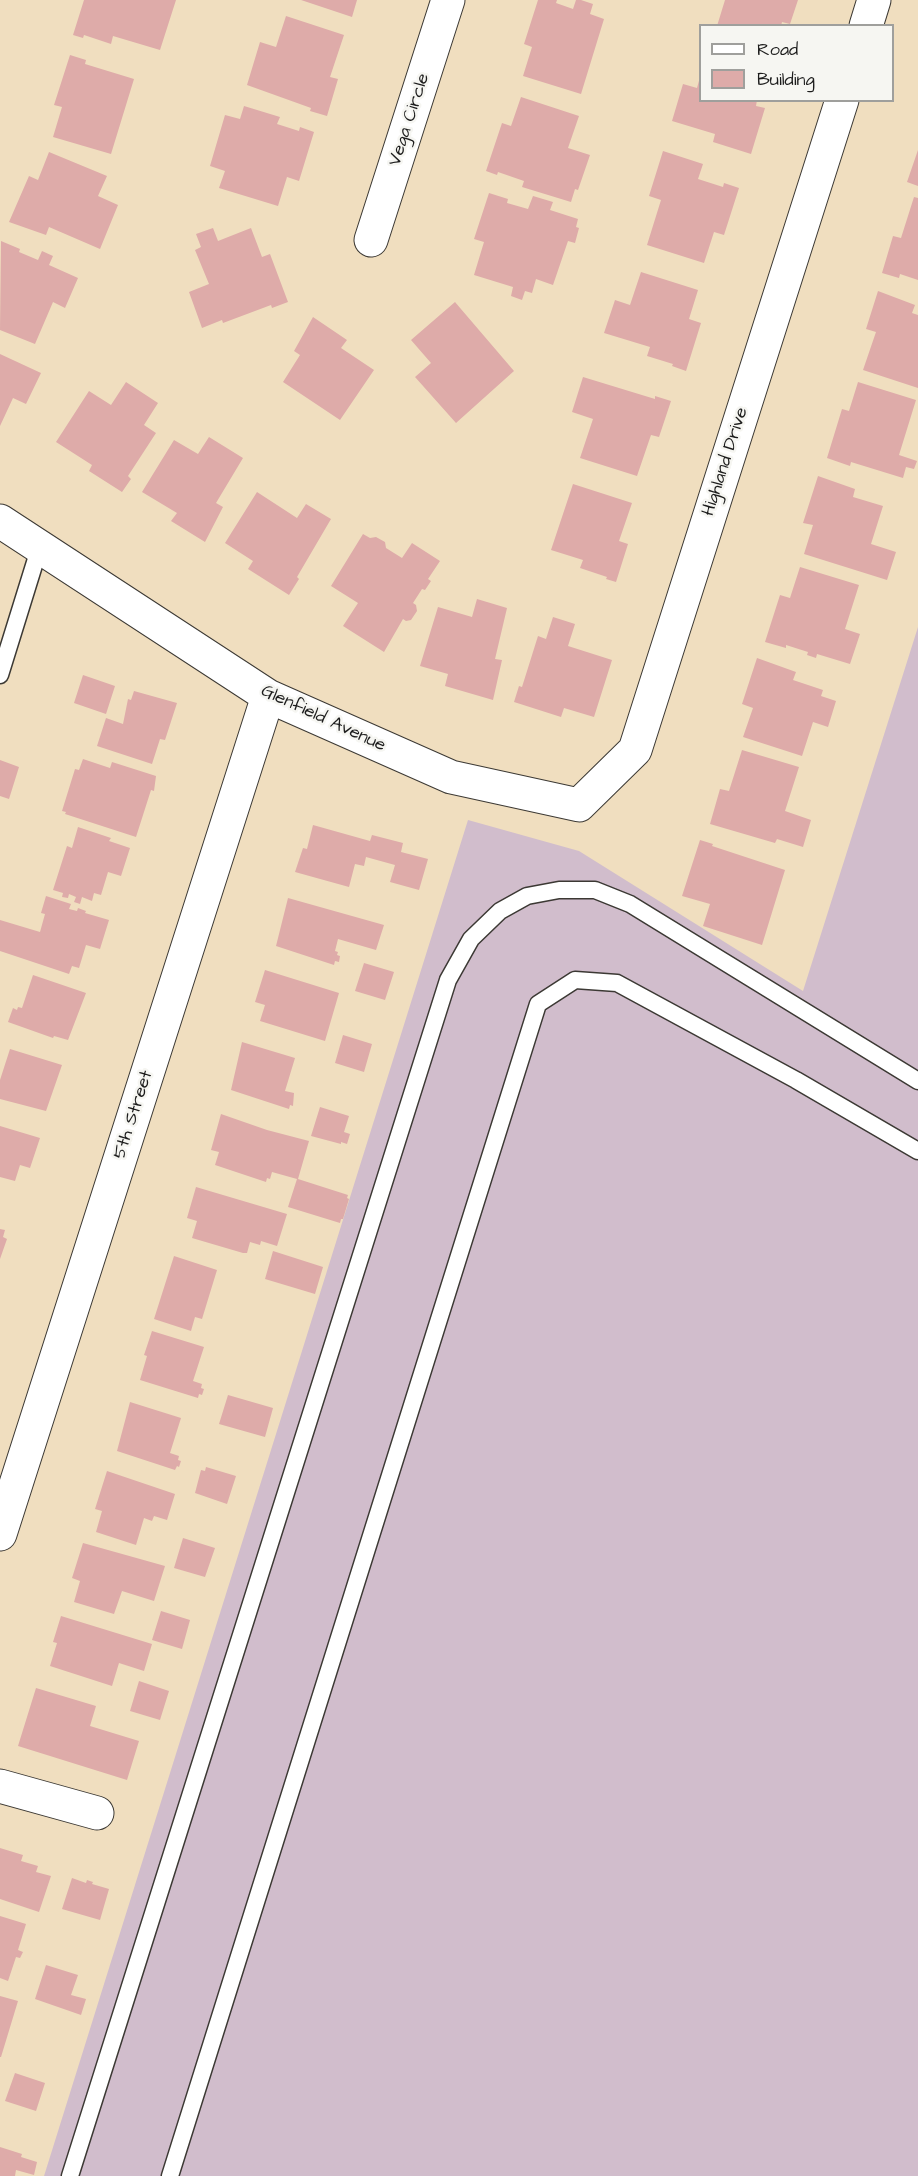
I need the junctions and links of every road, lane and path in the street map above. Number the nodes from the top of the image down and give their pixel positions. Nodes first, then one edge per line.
1 (448, 0) edge
2 (874, 0) edge
3 (867, 24) edge
4 (841, 102) edge
5 (371, 240) dead end
6 (0, 522) edge
7 (40, 546) junction
8 (0, 675) edge
9 (268, 696) junction
10 (579, 805) joint
11 (918, 1082) edge
12 (918, 1151) edge
13 (0, 1534) edge
14 (0, 1786) edge
15 (97, 1813) dead end
16 (70, 2176) edge
17 (170, 2176) edge

1 - 5 street, Vega Circle
2 - 3 street
4 - 10 street, Highland Drive
6 - 7 street, Glenfield Avenue
7 - 8 lane
7 - 9 street, Glenfield Avenue
9 - 10 street, Glenfield Avenue
9 - 13 street, 5th Street
11 - 16 lane
12 - 17 lane
14 - 15 street

